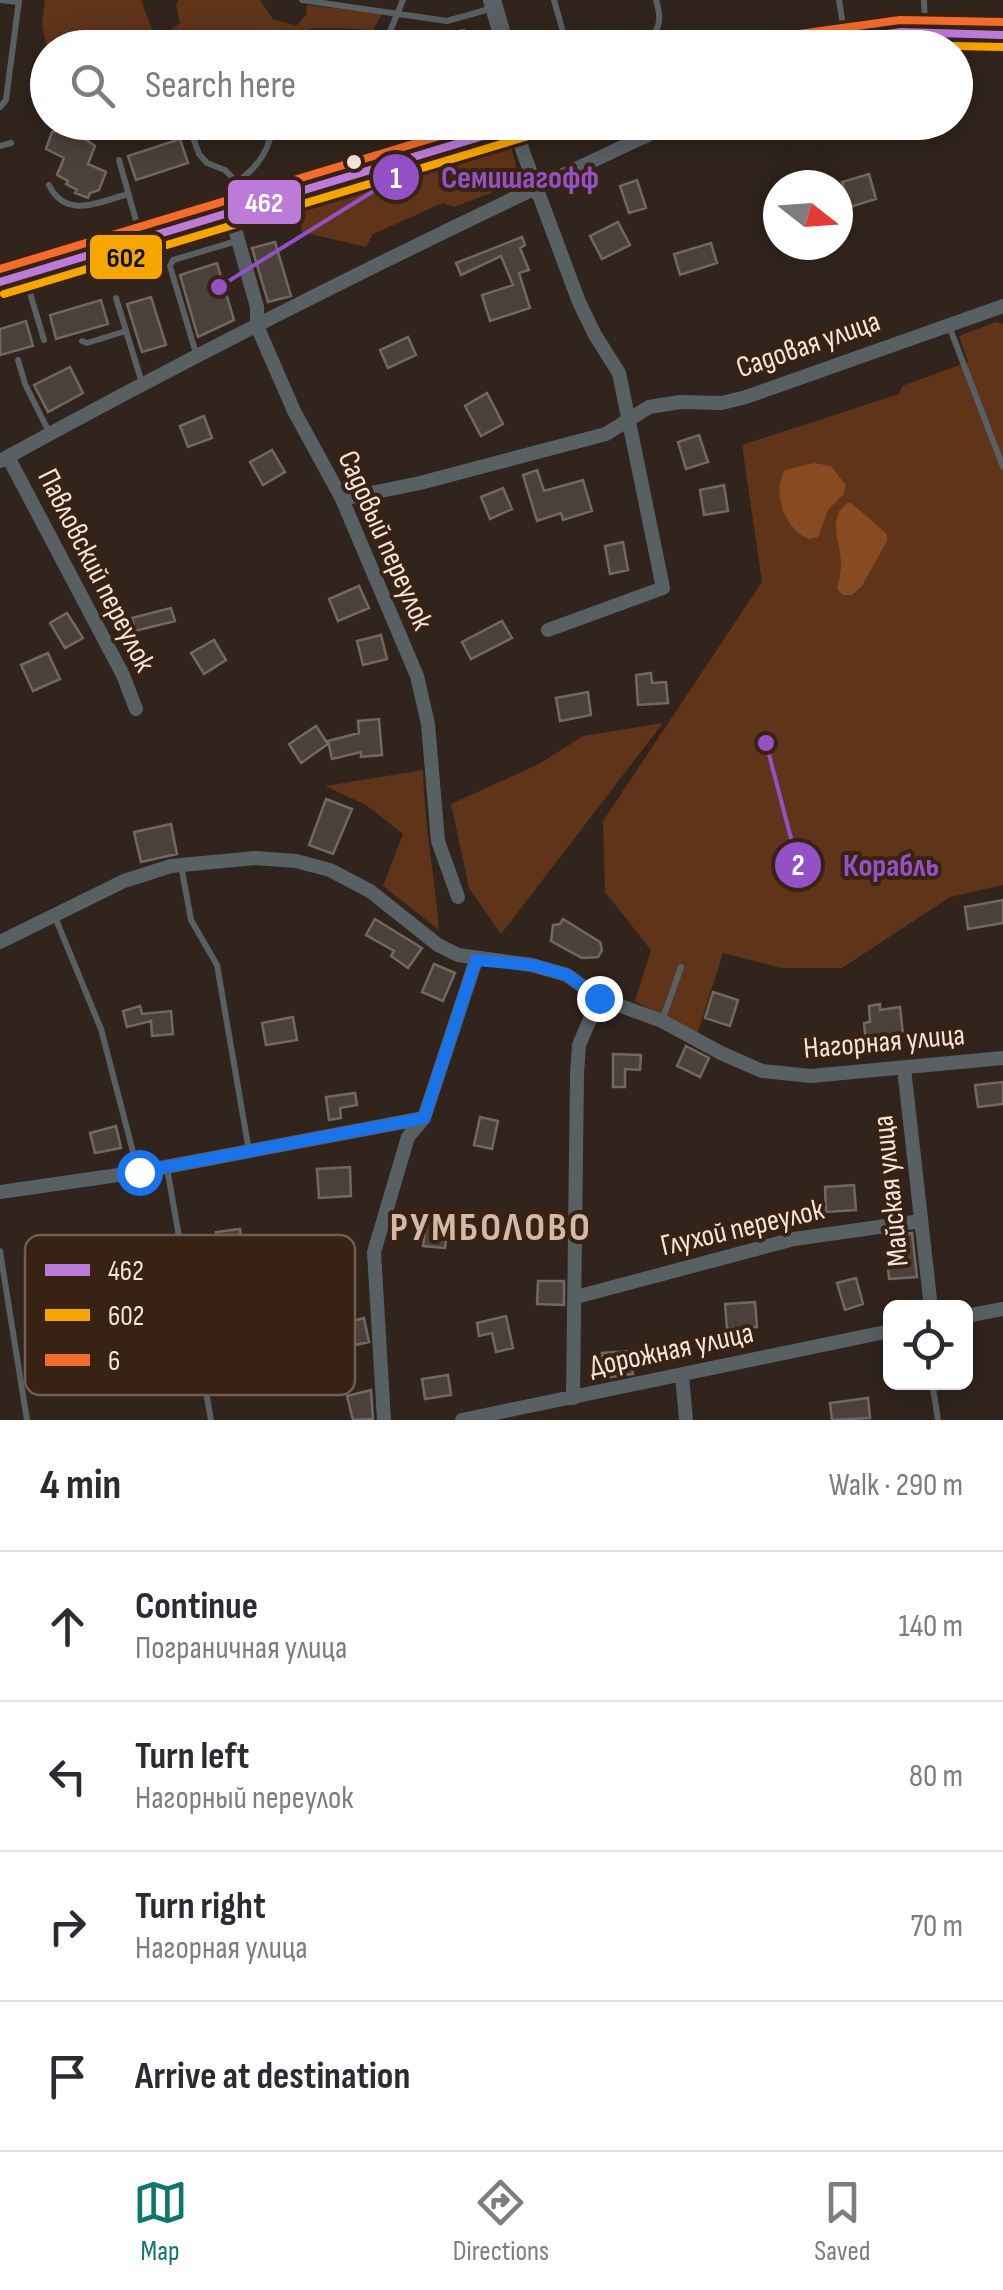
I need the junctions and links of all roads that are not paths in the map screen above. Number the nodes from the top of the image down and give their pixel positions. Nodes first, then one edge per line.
1 (0, 0) edge
2 (302, 0) edge
3 (403, 0) edge
4 (554, 0) edge
5 (656, 0) edge
6 (839, 0) edge
7 (924, 0) edge
8 (19, 1) edge
9 (493, 4) edge
10 (398, 12) junction
11 (390, 30) edge
12 (501, 30) edge
13 (562, 30) edge
14 (656, 30) edge
15 (844, 30) edge
16 (926, 30) edge
17 (973, 34) edge
18 (1003, 35) edge
19 (0, 107) edge
20 (194, 140) edge
21 (272, 140) edge
22 (473, 140) edge
23 (520, 140) edge
24 (637, 140) edge
25 (11, 143) dead end
26 (0, 146) edge
27 (120, 160) dead end
28 (236, 182) junction
29 (50, 185) dead end
30 (536, 187) junction
31 (128, 194) junction
32 (238, 212) junction
33 (141, 241) junction
34 (238, 241) junction
35 (25, 275) junction
36 (0, 282) edge
37 (116, 298) dead end
38 (1003, 306) edge
39 (948, 324) junction
40 (257, 326) junction
41 (126, 331) junction
42 (44, 340) dead end
43 (82, 340) dead end
44 (197, 358) junction
45 (18, 360) dead end
46 (143, 386) junction
47 (631, 420) junction
48 (51, 434) junction
49 (4, 459) edge
50 (1003, 467) edge
51 (342, 499) junction
52 (548, 630) dead end
53 (136, 709) dead end
54 (181, 866) junction
55 (458, 898) dead end
56 (54, 916) junction
57 (0, 942) edge
58 (476, 960) junction
59 (681, 967) dead end
60 (599, 998) junction
61 (662, 1021) junction
62 (1003, 1058) edge
63 (904, 1068) junction
64 (424, 1118) junction
65 (249, 1152) junction
66 (167, 1167) junction
67 (139, 1172) junction
68 (0, 1192) edge
69 (922, 1221) junction
70 (179, 1235) edge
71 (0, 1252) edge
72 (576, 1298) junction
73 (930, 1300) edge
74 (1002, 1313) edge
75 (973, 1315) edge
76 (883, 1332) edge
77 (682, 1374) junction
78 (933, 1390) edge
79 (208, 1395) edge
80 (573, 1398) junction
81 (26, 1420) edge
82 (212, 1420) edge
83 (384, 1420) edge
84 (462, 1420) edge
85 (686, 1420) edge
86 (938, 1420) edge

1 - 8 lane
2 - 10 lane
3 - 10 lane
4 - 13 lane
5 - 14 lane
6 - 15 lane
7 - 16 lane
8 - 19 lane
9 - 10 lane
9 - 12 main road
10 - 11 lane
17 - 18 main road
20 - 28 lane
21 - 28 lane
22 - 32 main road
23 - 30 street
24 - 30 street
25 - 26 lane
27 - 31 lane
28 - 32 lane
29 - 31 lane
30 - 40 street
30 - 47 street
31 - 33 lane
32 - 33 main road
32 - 34 street, Садовый переулок
33 - 35 main road
34 - 40 street, Садовый переулок
34 - 44 lane
35 - 36 main road
35 - 42 lane
37 - 41 lane
38 - 39 street, Садовая улица
39 - 47 street, Садовая улица
39 - 50 lane
40 - 44 street
40 - 51 street, Садовый переулок
41 - 43 lane
41 - 46 lane
44 - 46 street
45 - 48 lane
46 - 48 street
47 - 51 street, Садовая улица
47 - 52 street
48 - 49 street
49 - 53 street, Павловский переулок
51 - 55 street, Садовый переулок
54 - 56 street, Нагорная улица
54 - 58 street, Нагорная улица
54 - 65 lane
56 - 57 street, Нагорная улица
56 - 67 lane
58 - 60 street, Нагорная улица
58 - 64 street
59 - 61 lane
60 - 61 street, Нагорная улица
60 - 72 street
61 - 63 street, Нагорная улица
62 - 63 street, Нагорная улица
63 - 69 street, Майская улица
64 - 65 street
64 - 83 street
65 - 66 street
66 - 67 street
66 - 70 lane
67 - 68 street
69 - 72 street, Глухой переулок
69 - 73 street, Майская улица
71 - 81 lane
72 - 80 street
74 - 75 street
76 - 77 street, Дорожная улица
77 - 80 street, Дорожная улица
77 - 85 street
78 - 86 lane
79 - 82 lane
80 - 84 street, Дорожная улица

